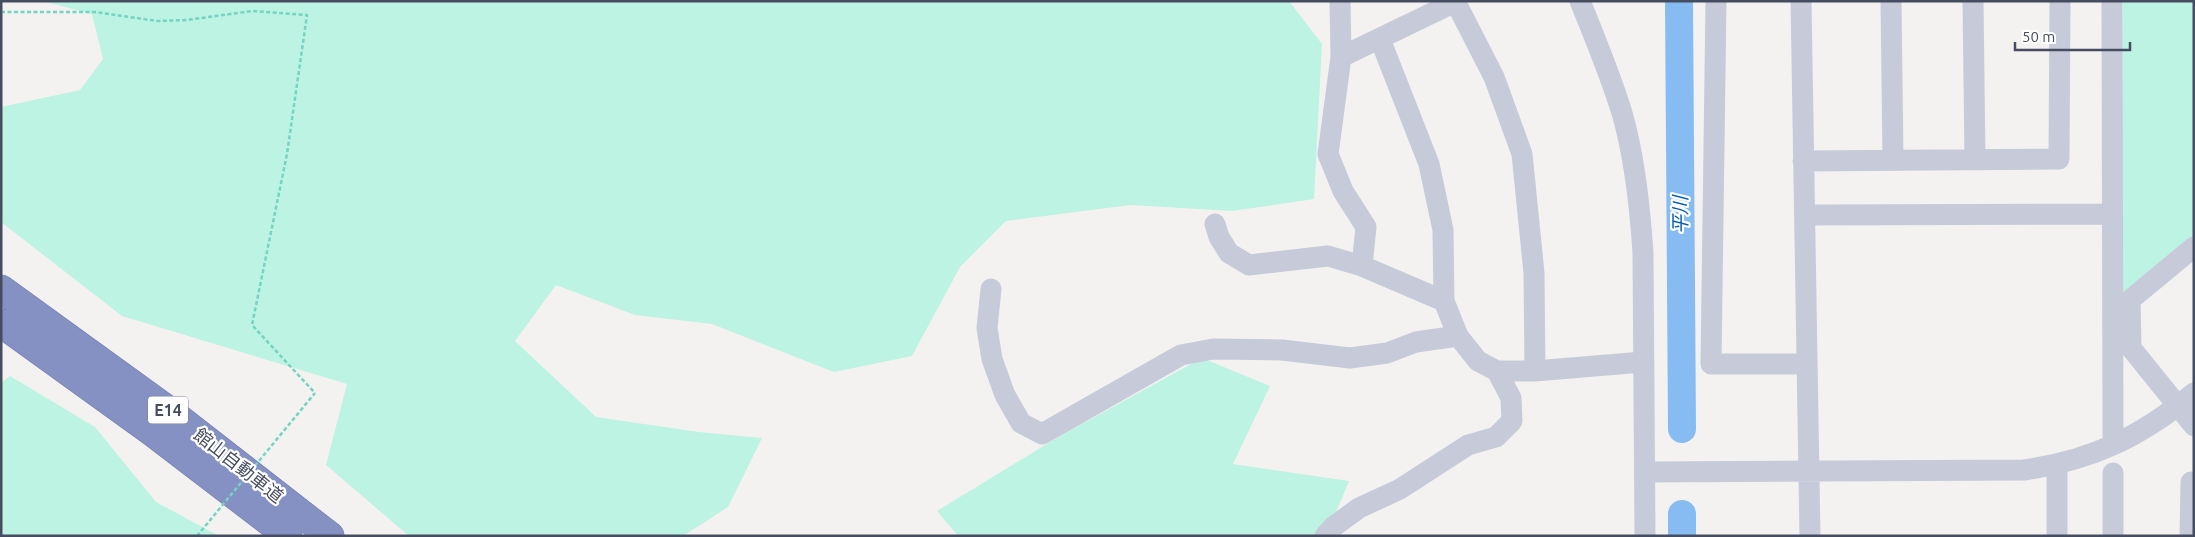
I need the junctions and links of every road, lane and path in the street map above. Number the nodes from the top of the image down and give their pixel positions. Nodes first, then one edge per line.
1 (1340, 1) edge
2 (1580, 1) edge
3 (1716, 1) edge
4 (1801, 1) edge
5 (1891, 1) edge
6 (1973, 1) edge
7 (2060, 1) edge
8 (2112, 1) edge
9 (1456, 2) edge
10 (1, 12) edge
11 (1380, 38) junction
12 (1341, 57) junction
13 (1894, 160) junction
14 (1975, 160) junction
15 (1803, 161) junction
16 (1816, 214) dead end
17 (2112, 214) junction
18 (1215, 224) dead end
19 (2194, 247) edge
20 (1362, 266) junction
21 (1, 289) edge
22 (992, 289) dead end
23 (1444, 301) junction
24 (1, 323) edge
25 (1458, 336) junction
26 (1643, 362) junction
27 (1807, 364) junction
28 (1497, 371) junction
29 (1535, 371) junction
30 (2186, 399) edge
31 (2194, 426) edge
32 (2113, 435) dead end
33 (2057, 464) junction
34 (1809, 470) junction
35 (1645, 472) junction
36 (2113, 473) dead end
37 (2194, 482) edge
38 (197, 536) edge
39 (288, 536) edge
40 (330, 536) edge
41 (1325, 536) edge
42 (1645, 536) edge
43 (1810, 536) edge
44 (2057, 536) edge
45 (2113, 536) edge
46 (2190, 536) edge

1 - 12 street
2 - 26 street
3 - 27 street
4 - 15 street
5 - 13 street
6 - 14 street
7 - 14 street
8 - 17 street
9 - 11 street
9 - 29 street
10 - 38 path, bridge
11 - 12 street
11 - 23 street
12 - 20 street
13 - 14 street
13 - 15 street
15 - 27 street
16 - 17 street
17 - 32 street
18 - 20 street
19 - 30 street
20 - 23 street
21 - 40 highway, 館山自動車道 / E14
22 - 25 street
23 - 25 street
24 - 39 highway, 館山自動車道 / E14
25 - 28 street
26 - 29 street
26 - 35 street
27 - 34 street
28 - 29 street
28 - 41 street
30 - 31 street
30 - 33 street
33 - 34 street
33 - 44 street
34 - 35 street
34 - 43 street
35 - 42 street
36 - 45 street
37 - 46 street

